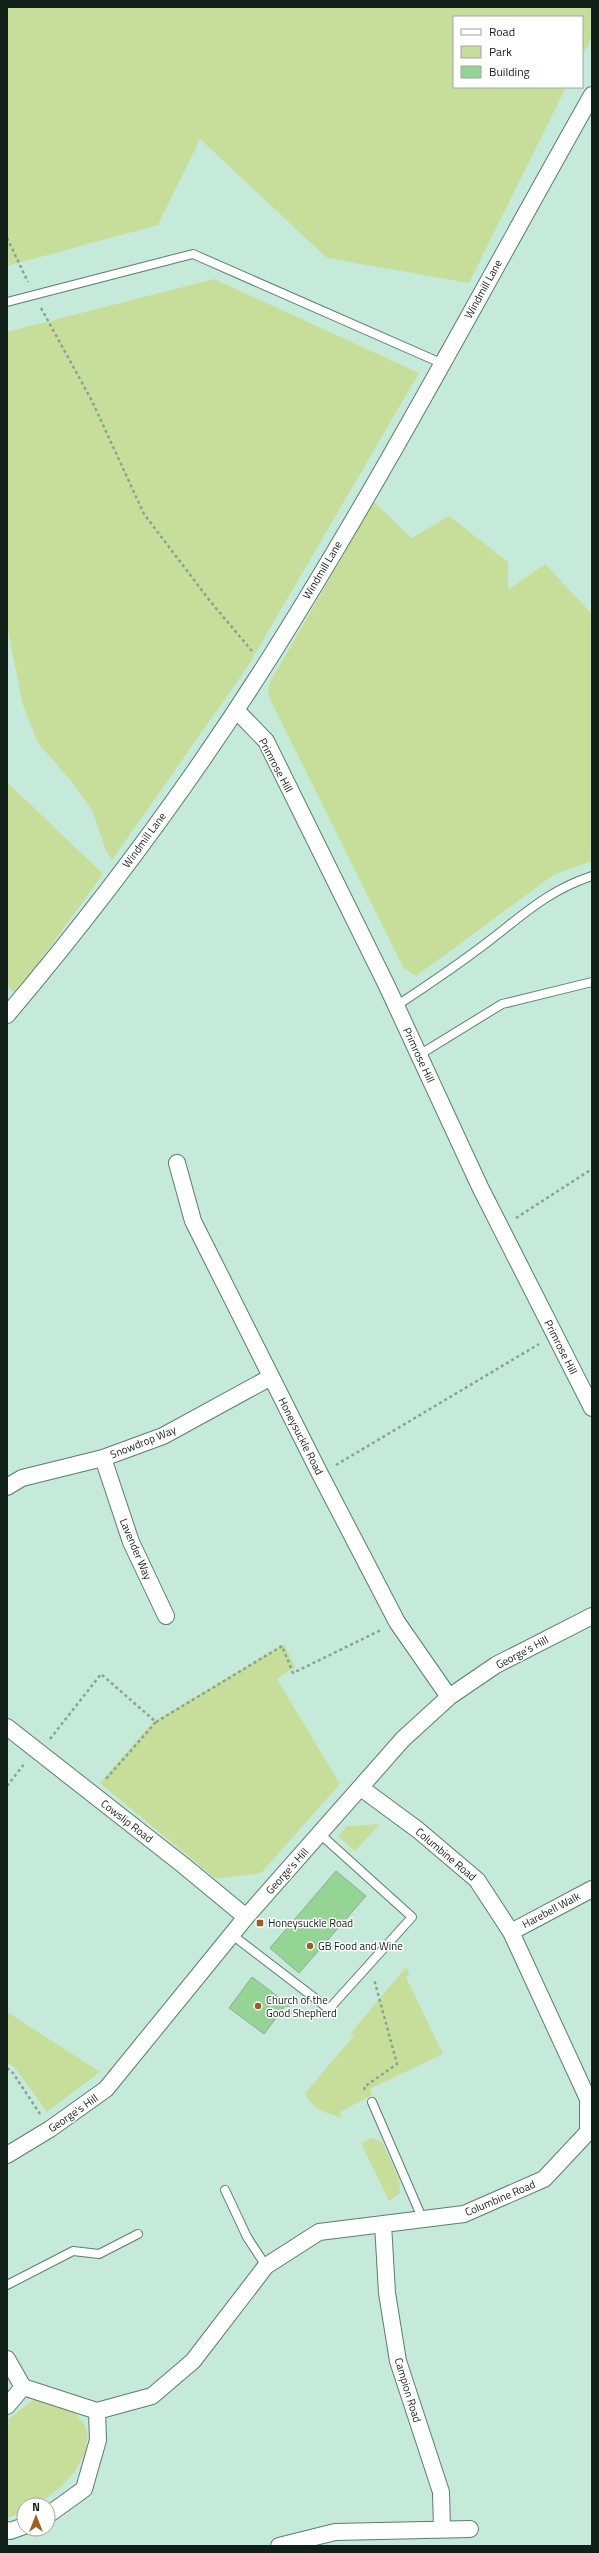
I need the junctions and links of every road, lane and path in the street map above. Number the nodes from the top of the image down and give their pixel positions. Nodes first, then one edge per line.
1 (592, 95) edge
2 (7, 238) edge
3 (33, 294) junction
4 (7, 302) edge
5 (441, 363) junction
6 (265, 666) junction
7 (236, 710) junction
8 (592, 876) edge
9 (592, 982) edge
10 (396, 1006) junction
11 (7, 1016) edge
12 (419, 1055) junction
13 (177, 1163) dead end
14 (592, 1169) edge
15 (501, 1228) junction
16 (555, 1335) junction
17 (271, 1377) junction
18 (592, 1406) edge
19 (103, 1458) junction
20 (320, 1474) junction
21 (7, 1487) edge
22 (166, 1616) dead end
23 (592, 1616) edge
24 (387, 1627) dead end
25 (449, 1696) junction
26 (156, 1722) junction
27 (7, 1727) edge
28 (39, 1752) junction
29 (25, 1763) dead end
30 (7, 1786) edge
31 (360, 1788) junction
32 (93, 1794) junction
33 (320, 1834) junction
34 (592, 1889) edge
35 (246, 1917) junction
36 (511, 1932) junction
37 (231, 1934) junction
38 (370, 1963) junction
39 (7, 2068) edge
40 (372, 2102) joint
41 (50, 2129) junction
42 (590, 2133) edge
43 (7, 2155) edge
44 (225, 2190) dead end
45 (423, 2220) junction
46 (383, 2224) junction
47 (138, 2234) dead end
48 (266, 2266) junction
49 (7, 2285) edge
50 (7, 2359) edge
51 (23, 2387) junction
52 (7, 2406) edge
53 (97, 2411) junction
54 (56, 2509) edge
55 (442, 2529) junction
56 (470, 2529) dead end
57 (279, 2546) edge

1 - 5 street, Windmill Lane
2 - 3 path
3 - 4 lane
3 - 5 lane
3 - 6 path
5 - 6 street, Windmill Lane
6 - 7 street, Windmill Lane
7 - 10 street, Primrose Hill
7 - 11 street, Windmill Lane
8 - 10 lane
9 - 12 lane
10 - 12 street, Primrose Hill
12 - 15 street, Primrose Hill
13 - 17 street, Honeysuckle Road
14 - 15 path
15 - 16 street, Primrose Hill
16 - 18 street, Primrose Hill
16 - 20 path
17 - 19 street, Snowdrop Way
17 - 20 street, Honeysuckle Road
19 - 21 street, Snowdrop Way
19 - 22 street, Lavender Way
20 - 25 street, Honeysuckle Road
23 - 25 street, George's Hill
24 - 26 path
25 - 31 street, George's Hill
26 - 28 path
26 - 32 path
27 - 28 street, Cowslip Road
28 - 32 street, Cowslip Road
29 - 30 path
31 - 33 street, George's Hill
31 - 36 street, Columbine Road
32 - 35 street, Cowslip Road
33 - 35 street, George's Hill
33 - 38 lane
34 - 36 street, Harebell Walk
35 - 37 street, George's Hill
36 - 42 street, Columbine Road
37 - 38 lane
37 - 41 street, George's Hill
38 - 40 path
39 - 41 path
40 - 45 lane
41 - 43 street, George's Hill
42 - 45 street, Columbine Road
44 - 48 lane
45 - 46 street, Columbine Road
46 - 48 street, Columbine Road
46 - 55 street, Campion Road
47 - 49 lane
48 - 53 street, Columbine Road
50 - 51 street
51 - 52 street
51 - 53 street
53 - 54 street
55 - 56 street
55 - 57 street

